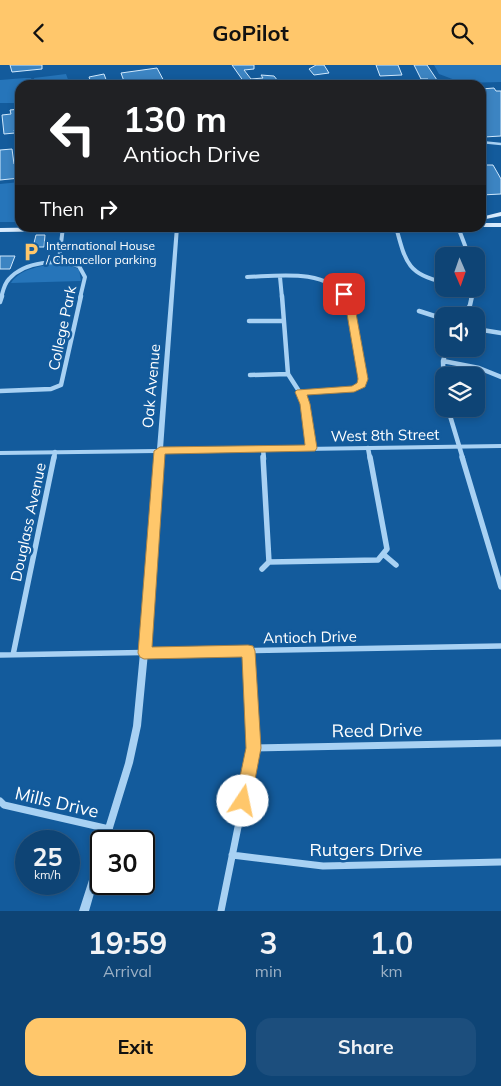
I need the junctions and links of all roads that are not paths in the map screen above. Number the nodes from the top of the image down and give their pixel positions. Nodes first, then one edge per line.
1 (486, 142) edge
2 (501, 144) edge
3 (501, 214) edge
4 (486, 218) edge
5 (486, 220) edge
6 (501, 221) edge
7 (486, 225) edge
8 (501, 225) edge
9 (0, 226) edge
10 (15, 226) edge
11 (0, 230) edge
12 (15, 230) edge
13 (64, 232) edge
14 (177, 232) edge
15 (398, 232) edge
16 (460, 232) edge
17 (465, 247) edge
18 (59, 260) junction
19 (343, 276) dead end
20 (247, 277) dead end
21 (280, 277) junction
22 (435, 280) edge
23 (332, 284) junction
24 (0, 302) edge
25 (420, 311) dead end
26 (435, 316) edge
27 (249, 321) dead end
28 (282, 321) junction
29 (485, 330) edge
30 (501, 333) edge
31 (444, 357) edge
32 (443, 361) junction
33 (443, 367) edge
34 (288, 374) junction
35 (250, 375) dead end
36 (501, 377) edge
37 (0, 391) edge
38 (300, 392) junction
39 (450, 417) edge
40 (458, 446) junction
41 (501, 446) edge
42 (311, 448) junction
43 (368, 448) junction
44 (264, 449) junction
45 (160, 451) junction
46 (0, 453) edge
47 (55, 453) junction
48 (383, 554) junction
49 (269, 562) junction
50 (498, 564) edge
51 (396, 565) dead end
52 (262, 569) dead end
53 (501, 587) edge
54 (501, 646) edge
55 (248, 651) junction
56 (144, 653) junction
57 (0, 655) edge
58 (13, 655) junction
59 (501, 743) edge
60 (254, 748) junction
61 (0, 801) edge
62 (109, 829) joint
63 (232, 855) junction
64 (501, 862) edge
65 (90, 891) edge
66 (84, 911) edge
67 (220, 911) edge

1 - 2 street
3 - 4 main road
5 - 6 main road
7 - 8 main road
9 - 10 main road
11 - 12 main road
13 - 18 street
14 - 45 street, Oak Avenue
15 - 22 street
16 - 17 street
18 - 24 street
18 - 37 street, College Park
19 - 23 street
20 - 21 street
21 - 23 street
21 - 28 street
23 - 38 street
25 - 26 street
27 - 28 street
28 - 34 street
29 - 30 street
31 - 32 street
32 - 33 street
32 - 36 street
34 - 35 street
34 - 38 street
38 - 42 street
39 - 40 street
40 - 41 street, West 8th Street
40 - 43 street, West 8th Street
40 - 50 street
42 - 43 street, West 8th Street
42 - 44 street, West 8th Street
43 - 48 street
44 - 45 street, West 8th Street
44 - 49 street
45 - 47 street, West 8th Street
45 - 56 street, Oak Avenue
46 - 47 street, West 8th Street
47 - 58 street, Douglass Avenue
48 - 49 street
48 - 51 street
49 - 52 street
50 - 53 street
54 - 55 street, Antioch Drive
55 - 56 street, Antioch Drive
55 - 60 street
56 - 58 street, Antioch Drive
56 - 62 street, Oak Avenue
57 - 58 street, Antioch Drive
59 - 60 street, Reed Drive
60 - 63 street
61 - 62 street, Mills Drive
63 - 64 street, Rutgers Drive
63 - 67 street
65 - 66 street

